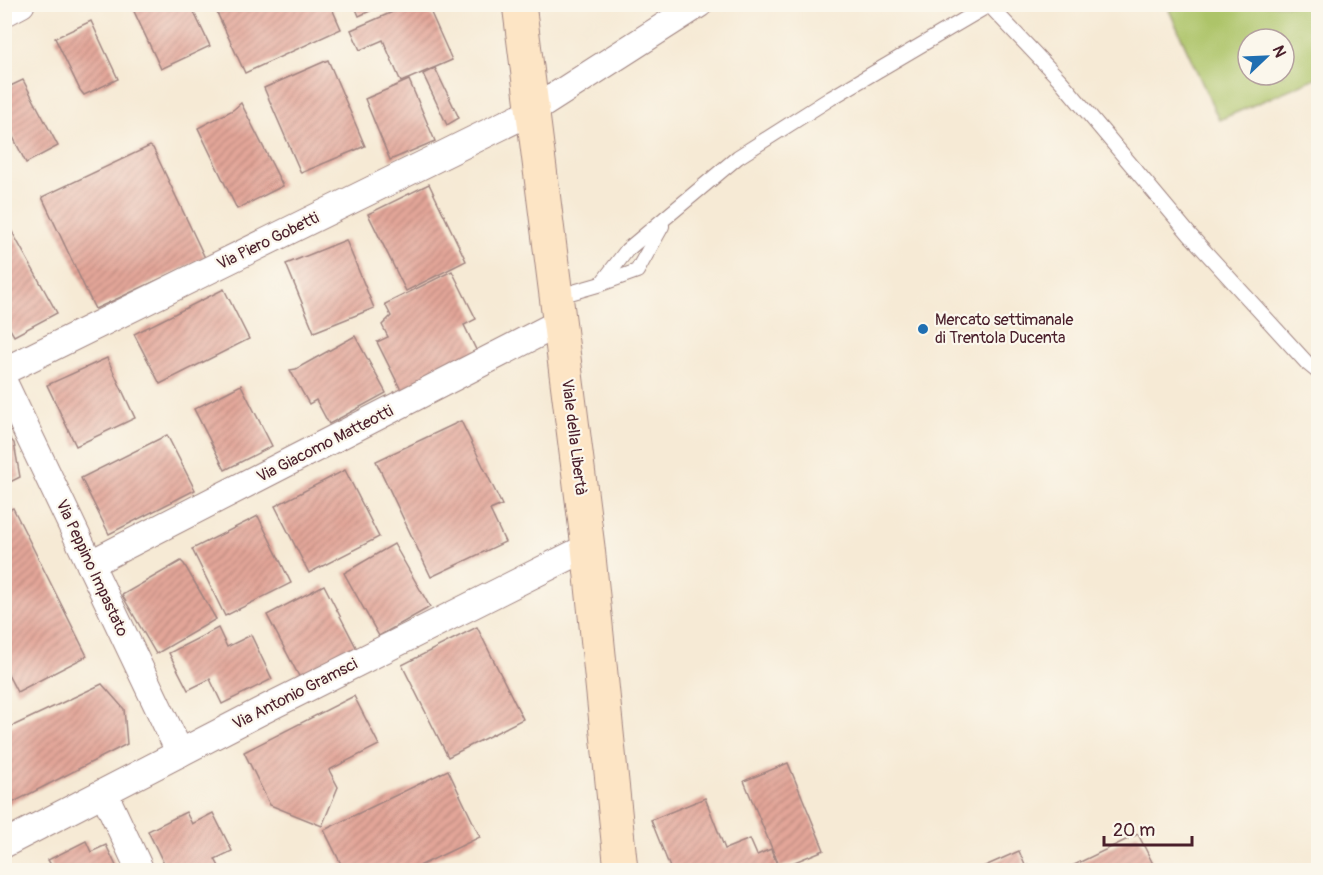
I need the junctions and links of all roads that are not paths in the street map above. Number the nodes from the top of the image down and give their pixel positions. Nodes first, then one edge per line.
1 (21, 4) edge
2 (519, 4) edge
3 (699, 4) edge
4 (4, 13) edge
5 (532, 111) junction
6 (666, 219) junction
7 (601, 284) junction
8 (557, 310) junction
9 (4, 371) edge
10 (1318, 372) edge
11 (4, 383) edge
12 (588, 547) junction
13 (90, 564) junction
14 (180, 753) junction
15 (104, 793) junction
16 (4, 844) edge
17 (140, 870) edge
18 (621, 870) edge

1 - 4 street
2 - 5 main road, Viale della Libertà
3 - 5 street, Via Piero Gobetti
5 - 8 main road, Viale della Libertà
5 - 9 street, Via Piero Gobetti
6 - 7 lane
6 - 7 lane
6 - 10 lane
7 - 8 lane
8 - 12 main road, Viale della Libertà
8 - 13 street, Via Giacomo Matteotti
11 - 13 street, Via Peppino Impastato
12 - 14 street, Via Antonio Gramsci
12 - 18 main road, Viale della Libertà
13 - 14 street, Via Peppino Impastato
14 - 15 street, Via Antonio Gramsci
15 - 16 street, Via Antonio Gramsci
15 - 17 street

